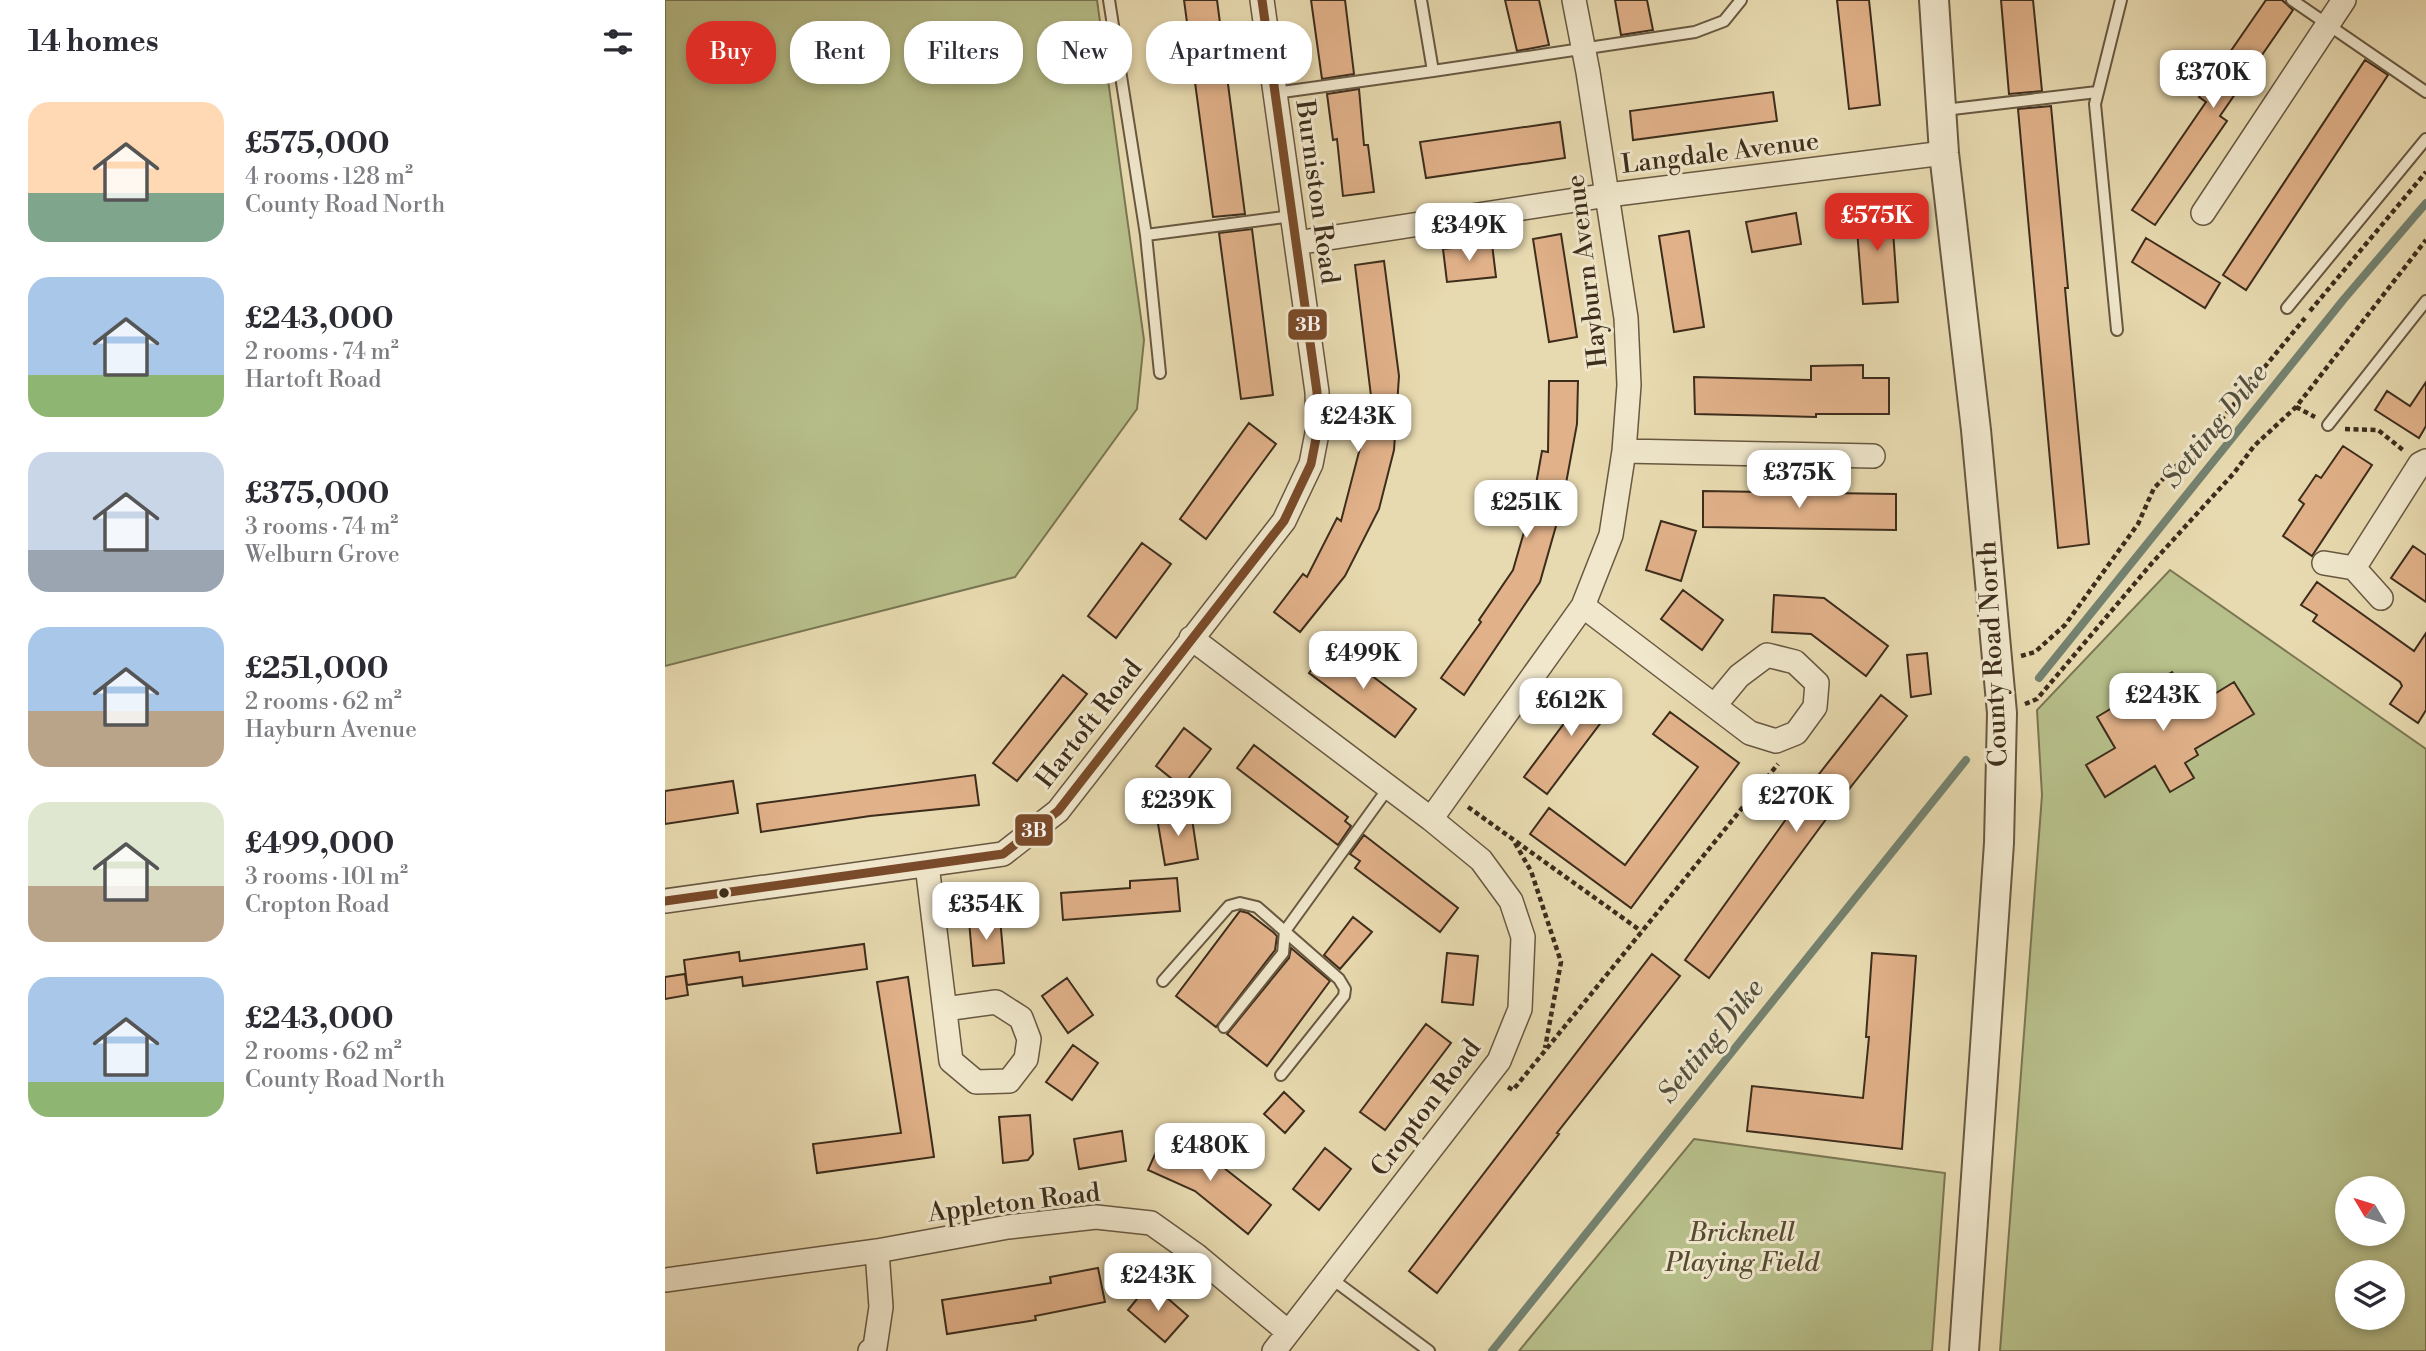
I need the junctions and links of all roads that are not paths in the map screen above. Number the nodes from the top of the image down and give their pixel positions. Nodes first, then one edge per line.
1 (1109, 0) edge
2 (1262, 0) edge
3 (1421, 0) edge
4 (1574, 0) edge
5 (1741, 0) edge
6 (1934, 0) edge
7 (2121, 0) edge
8 (2292, 0) edge
9 (2344, 0) edge
10 (2329, 23) junction
11 (1584, 49) junction
12 (1433, 71) junction
13 (2097, 92) junction
14 (2426, 92) edge
15 (1275, 93) junction
16 (1941, 110) junction
17 (2426, 139) edge
18 (1944, 153) junction
19 (1608, 195) junction
20 (2203, 213) dead end
21 (1292, 216) junction
22 (1146, 235) junction
23 (1296, 243) junction
24 (2426, 301) edge
25 (2287, 308) dead end
26 (2117, 330) dead end
27 (1160, 373) dead end
28 (1317, 393) joint
29 (2328, 425) road end
30 (1624, 451) junction
31 (1873, 456) dead end
32 (2423, 462) edge
33 (2324, 563) dead end
34 (2354, 568) junction
35 (2381, 598) dead end
36 (1583, 606) junction
37 (1191, 638) junction
38 (1715, 705) junction
39 (1389, 787) junction
40 (1431, 819) junction
41 (927, 864) junction
42 (665, 901) edge
43 (1285, 931) junction
44 (1163, 981) dead end
45 (945, 1009) dead end
46 (1224, 1027) dead end
47 (1281, 1075) dead end
48 (877, 1251) junction
49 (1332, 1279) junction
50 (665, 1280) edge
51 (1288, 1332) junction
52 (870, 1351) edge
53 (1274, 1351) edge
54 (1429, 1351) edge
55 (1964, 1351) edge

1 - 22 lane
2 - 15 street, Burniston Road
3 - 12 lane
4 - 11 street, Hayburn Avenue
5 - 11 lane
6 - 16 street, County Road North
7 - 13 lane
8 - 10 lane
9 - 10 street
10 - 14 lane
10 - 20 street
11 - 12 lane
11 - 19 street, Hayburn Avenue
12 - 15 lane
13 - 16 lane
13 - 26 lane
15 - 21 street, Burniston Road
16 - 18 street, County Road North
17 - 25 lane
18 - 19 street, Langdale Avenue
18 - 55 street, County Road North
19 - 23 street, Langdale Avenue
19 - 30 street, Hayburn Avenue
21 - 22 lane
21 - 23 street, Burniston Road
22 - 27 lane
23 - 28 street, Burniston Road
24 - 29 lane
28 - 37 street, Hartoft Road
30 - 31 street
30 - 36 street, Hayburn Avenue
32 - 34 street
33 - 34 street
34 - 35 street
36 - 38 street
36 - 40 street, Hayburn Avenue
37 - 39 street, Cropton Road
37 - 41 street, Hartoft Road
38 - 38 street
39 - 40 street, Cropton Road
39 - 43 lane
40 - 49 street, Cropton Road
41 - 42 street, Hartoft Road
41 - 45 street
43 - 44 lane
43 - 46 lane
43 - 47 lane
48 - 50 street, Appleton Road
48 - 51 street, Appleton Road
48 - 52 street
49 - 51 street, Cropton Road
49 - 54 lane
51 - 53 street, Cropton Road

